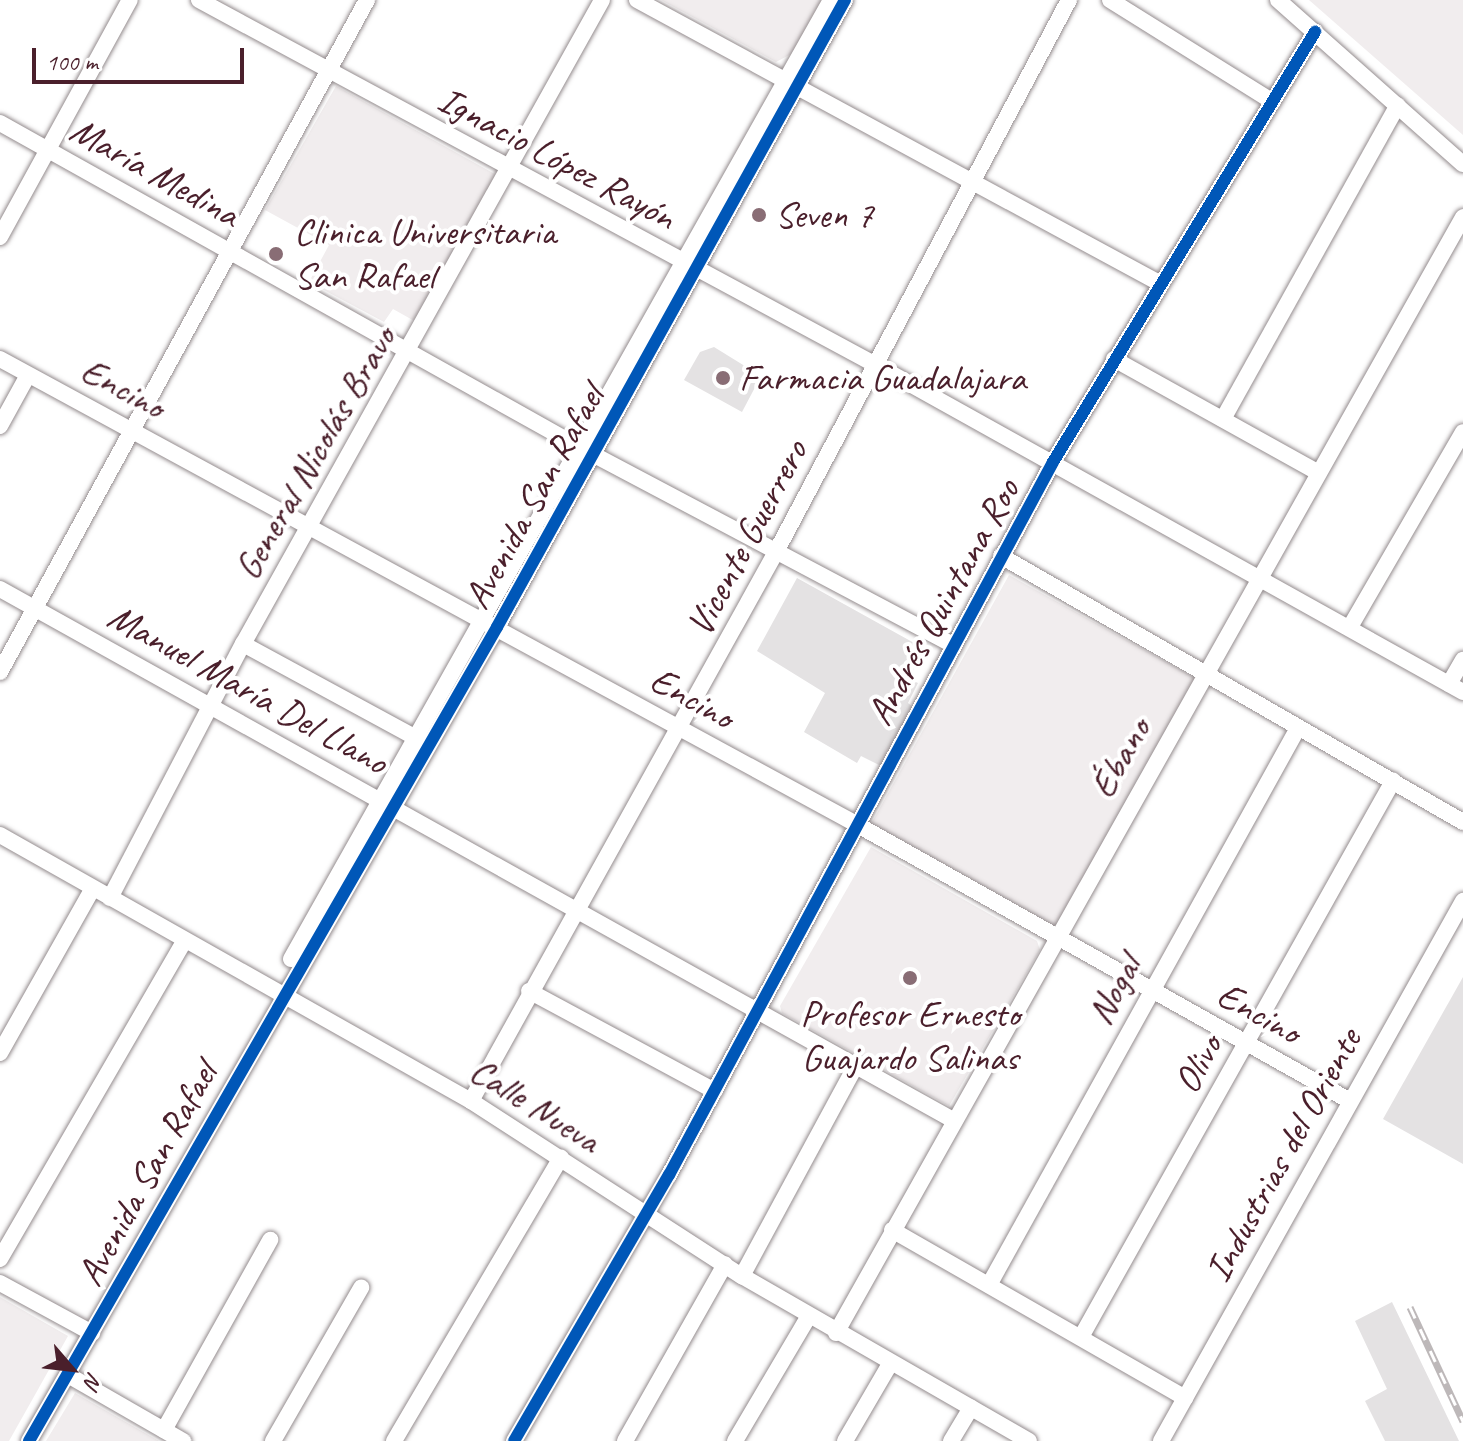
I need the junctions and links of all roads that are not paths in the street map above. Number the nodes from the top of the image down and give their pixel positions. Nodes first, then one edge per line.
1 (130, 0) edge
2 (199, 0) edge
3 (367, 0) edge
4 (602, 0) edge
5 (637, 0) edge
6 (831, 0) edge
7 (845, 0) edge
8 (1069, 0) edge
9 (1110, 0) edge
10 (1278, 0) edge
11 (1315, 32) junction
12 (329, 70) junction
13 (790, 85) junction
14 (1273, 102) junction
15 (1398, 105) junction
16 (0, 123) edge
17 (49, 149) junction
18 (1463, 164) edge
19 (511, 170) junction
20 (971, 183) junction
21 (1463, 217) edge
22 (0, 237) edge
23 (227, 248) junction
24 (690, 266) junction
25 (1159, 283) junction
26 (411, 349) junction
27 (0, 359) edge
28 (1114, 359) junction
29 (876, 365) junction
30 (28, 375) junction
31 (1223, 419) junction
32 (0, 426) edge
33 (131, 428) junction
34 (1463, 432) edge
35 (587, 451) junction
36 (1053, 462) junction
37 (1317, 472) junction
38 (309, 525) junction
39 (777, 550) junction
40 (1001, 556) junction
41 (1257, 576) junction
42 (0, 589) edge
43 (36, 609) junction
44 (491, 624) junction
45 (1350, 627) junction
46 (243, 644) junction
47 (953, 645) junction
48 (1463, 660) edge
49 (1206, 671) junction
50 (0, 672) edge
51 (1456, 688) edge
52 (210, 706) junction
53 (680, 728) junction
54 (1298, 728) junction
55 (424, 742) junction
56 (1393, 781) junction
57 (388, 803) junction
58 (1463, 822) edge
59 (856, 824) junction
60 (3, 842) edge
61 (93, 888) junction
62 (110, 898) junction
63 (1463, 901) edge
64 (575, 910) junction
65 (1056, 936) junction
66 (184, 941) junction
67 (1151, 990) junction
68 (529, 991) junction
69 (277, 995) junction
70 (757, 1010) junction
71 (1247, 1043) junction
72 (0, 1053) edge
73 (856, 1065) junction
74 (715, 1091) junction
75 (471, 1101) junction
76 (1350, 1101) junction
77 (953, 1120) junction
78 (561, 1157) junction
79 (646, 1214) junction
80 (892, 1230) junction
81 (270, 1240) dead end
82 (0, 1259) edge
83 (725, 1264) junction
84 (742, 1276) junction
85 (0, 1283) edge
86 (989, 1285) junction
87 (361, 1288) dead end
88 (809, 1316) junction
89 (92, 1333) junction
90 (836, 1333) junction
91 (1081, 1337) junction
92 (890, 1364) junction
93 (68, 1375) junction
94 (1185, 1398) junction
95 (971, 1408) junction
96 (164, 1430) junction
97 (29, 1441) edge
98 (183, 1441) edge
99 (273, 1441) edge
100 (394, 1441) edge
101 (514, 1441) edge
102 (625, 1441) edge
103 (735, 1441) edge
104 (845, 1441) edge
105 (951, 1441) edge
106 (1029, 1441) edge
107 (1161, 1441) edge

1 - 17 street
2 - 12 street, Ignacio López Rayón
3 - 12 street
4 - 19 street, General Nicolás Bravo
5 - 13 street
6 - 13 street, Avenida San Rafael
7 - 13 street, Avenida San Rafael
8 - 20 street, Vicente Guerrero
9 - 14 street
10 - 11 street
11 - 14 street, Andrés Quintana Roo
11 - 15 street
12 - 19 street, Ignacio López Rayón
12 - 23 street
13 - 20 street
13 - 24 street, Avenida San Rafael
14 - 25 street, Andrés Quintana Roo
15 - 18 street
15 - 31 street
16 - 17 street, María Medina
17 - 22 street
17 - 23 street, María Medina
19 - 24 street, Ignacio López Rayón
19 - 26 street, General Nicolás Bravo
20 - 25 street
20 - 29 street, Vicente Guerrero
21 - 37 street, Ébano
23 - 26 street, María Medina
23 - 33 street
24 - 29 street, Ignacio López Rayón
24 - 35 street, Avenida San Rafael
25 - 28 street, Andrés Quintana Roo
26 - 35 street, María Medina
26 - 38 street, General Nicolás Bravo
27 - 30 street, Encino
28 - 31 street
28 - 36 street, Andrés Quintana Roo
29 - 36 street, Ignacio López Rayón
29 - 39 street, Vicente Guerrero
30 - 32 street
30 - 33 street, Encino
31 - 37 street
33 - 38 street, Encino
33 - 43 street
34 - 45 street
35 - 39 street, María Medina
35 - 44 street, Avenida San Rafael
36 - 40 street, Andrés Quintana Roo
36 - 41 street, Ignacio López Rayón
37 - 41 street, Ébano
38 - 44 street, Encino
38 - 46 street, General Nicolás Bravo
39 - 47 street, María Medina
39 - 53 street, Vicente Guerrero
40 - 47 street, Andrés Quintana Roo
40 - 49 street
41 - 45 street, Ignacio López Rayón
41 - 49 street, Ébano
42 - 43 street, Manuel María Del Llano
43 - 50 street
43 - 52 street, Manuel María Del Llano
44 - 53 street, Encino
44 - 55 street, Avenida San Rafael
45 - 51 street, Ignacio López Rayón
46 - 52 street, General Nicolás Bravo
46 - 55 street
47 - 59 street, Andrés Quintana Roo
48 - 51 street
49 - 54 street
49 - 65 street, Ébano
52 - 57 street, Manuel María Del Llano
52 - 62 street, General Nicolás Bravo
53 - 59 street, Encino
53 - 64 street, Vicente Guerrero
54 - 56 street
54 - 67 street, Nogal
55 - 57 street, Avenida San Rafael
56 - 58 street
56 - 71 street, Olivo
57 - 64 street, Manuel María Del Llano
57 - 69 street, Avenida San Rafael
59 - 65 street, Encino
59 - 70 street, Andrés Quintana Roo
60 - 61 street, Calle Nueva
61 - 62 street, Calle Nueva
61 - 72 street
62 - 66 street, Calle Nueva
63 - 76 street, Industrias del Oriente
64 - 68 street, Vicente Guerrero
64 - 70 street, Manuel María Del Llano
65 - 67 street, Encino
65 - 77 street, Ébano
66 - 69 street, Calle Nueva
66 - 82 street
67 - 71 street, Encino
67 - 86 street, Nogal
68 - 74 street
68 - 75 street, Vicente Guerrero
69 - 75 street, Calle Nueva
69 - 89 street, Avenida San Rafael
70 - 73 street, Manuel María Del Llano
70 - 74 street, Andrés Quintana Roo
71 - 76 street, Encino
71 - 91 street, Olivo
73 - 77 street, Manuel María Del Llano
73 - 84 street
74 - 79 street, Andrés Quintana Roo
75 - 78 street, Calle Nueva
76 - 94 street, Industrias del Oriente
77 - 80 street, Ébano
78 - 79 street, Calle Nueva
78 - 100 street
79 - 83 street, Calle Nueva
79 - 101 street, Andrés Quintana Roo
80 - 86 street
80 - 90 street, Ébano
81 - 96 street
83 - 84 street, Calle Nueva
83 - 102 street
84 - 88 street, Calle Nueva
85 - 89 street
86 - 91 street
87 - 99 street
88 - 90 street, Calle Nueva
88 - 103 street
89 - 93 street, Avenida San Rafael
90 - 92 street, Calle Nueva
91 - 94 street
92 - 95 street, Calle Nueva
92 - 104 street
93 - 96 street
93 - 97 street, Avenida San Rafael
94 - 107 street, Industrias del Oriente
95 - 105 street
95 - 106 street, Calle Nueva
96 - 98 street

